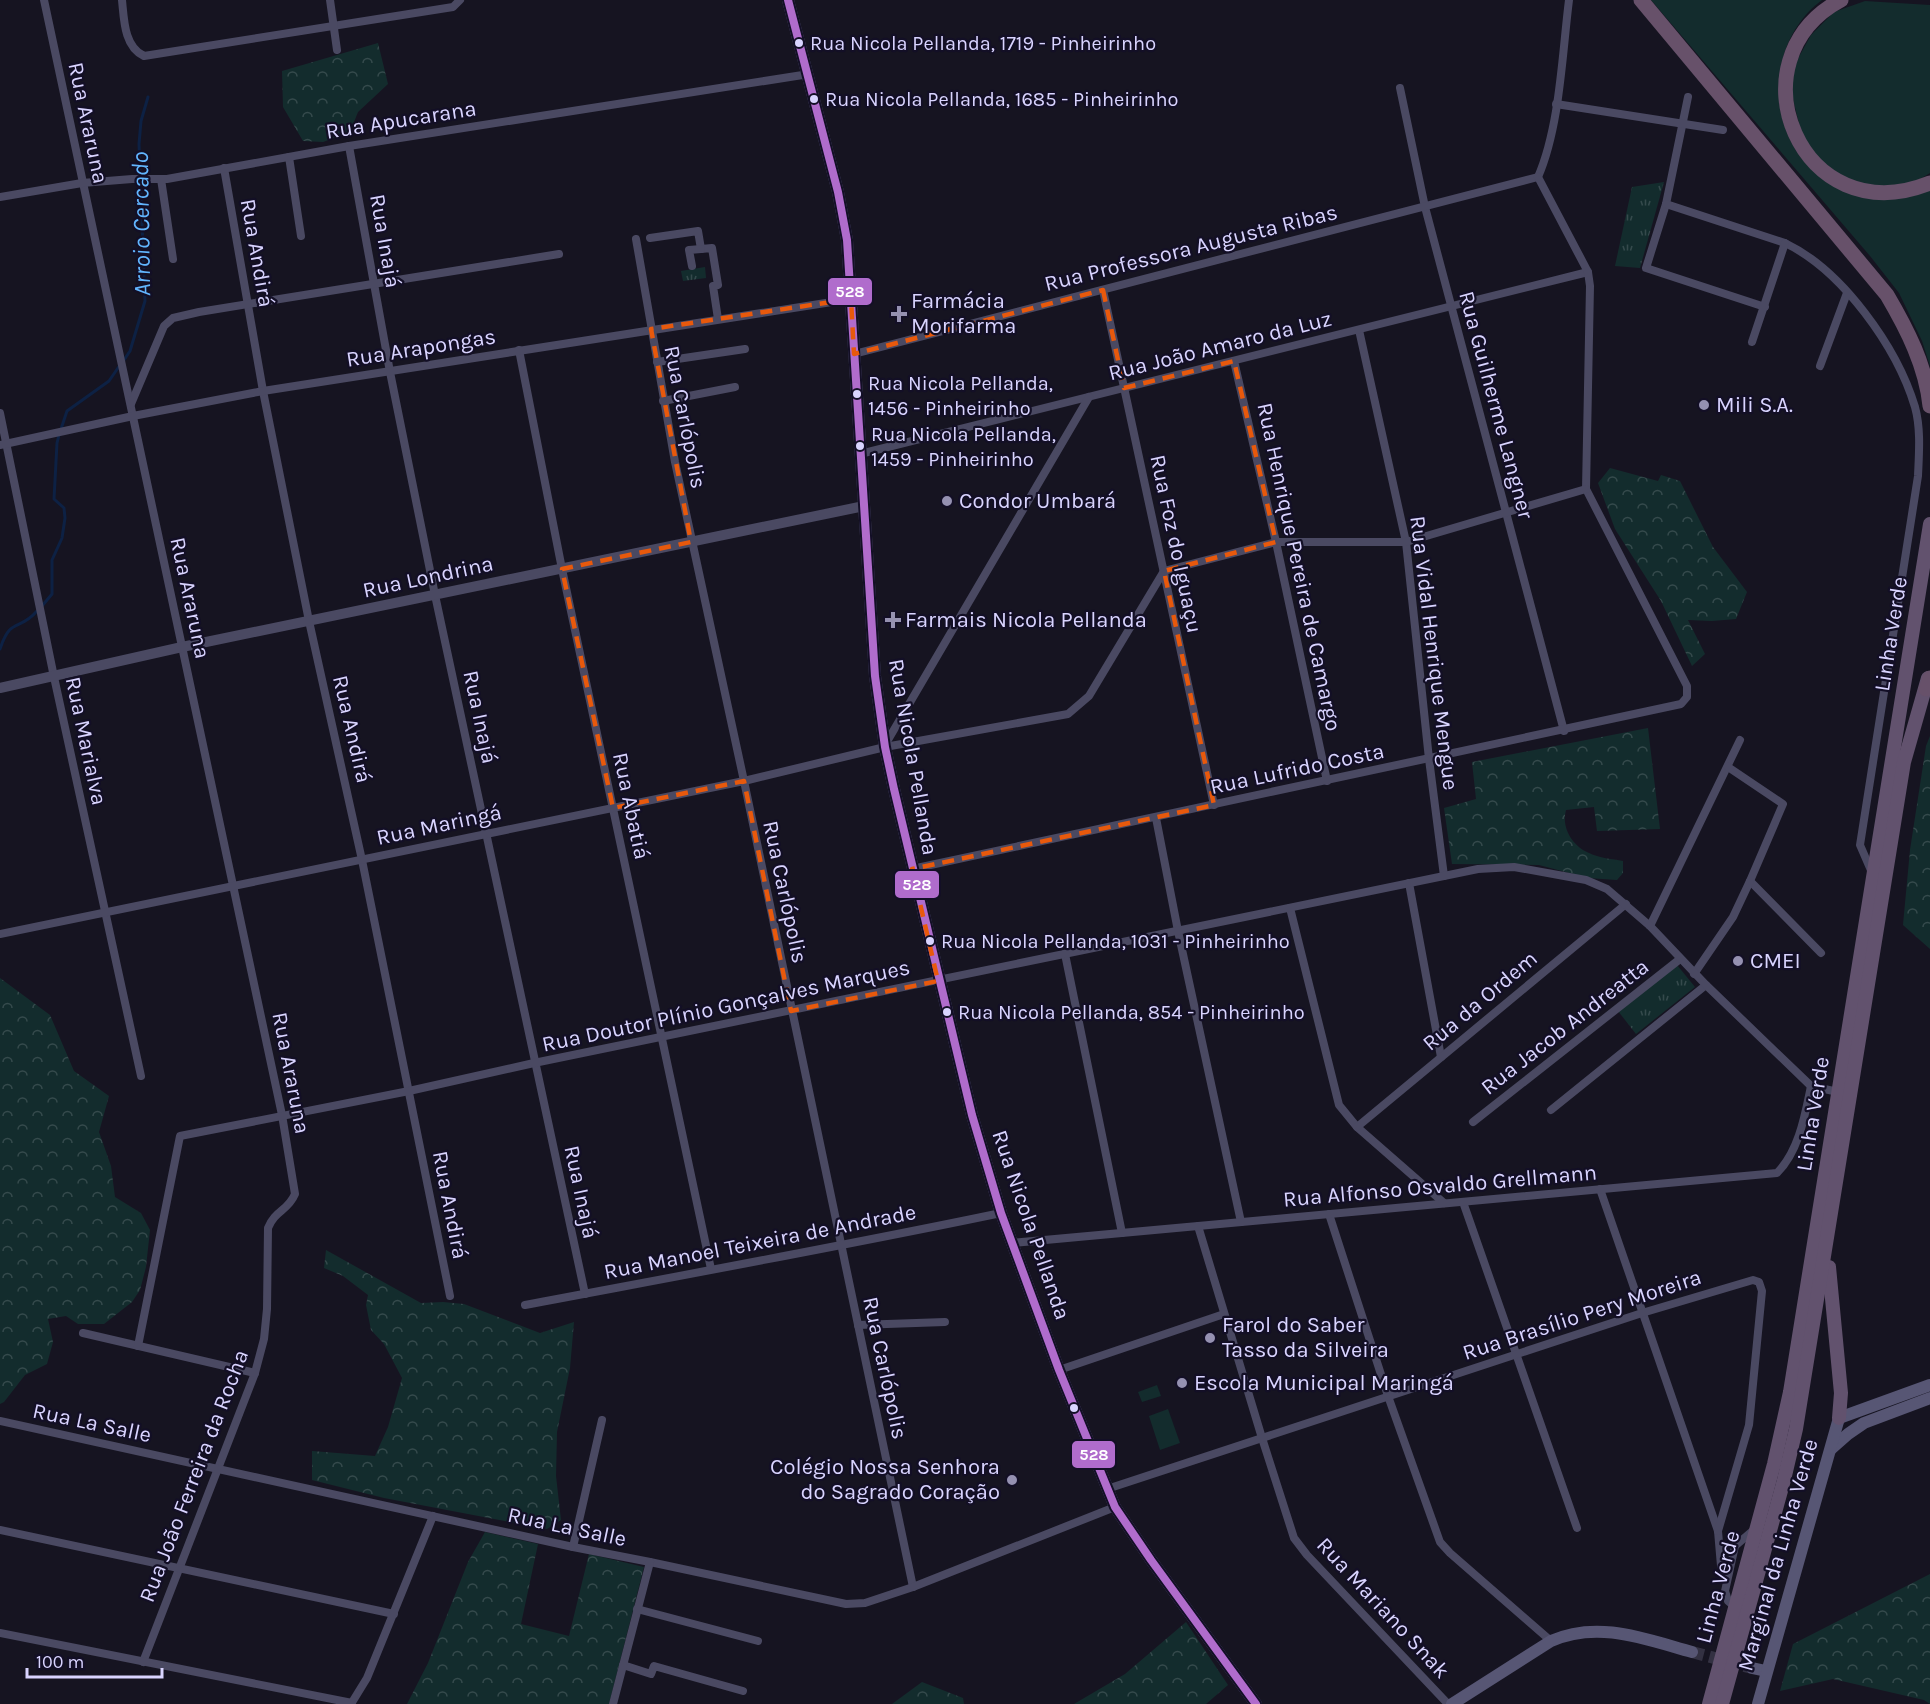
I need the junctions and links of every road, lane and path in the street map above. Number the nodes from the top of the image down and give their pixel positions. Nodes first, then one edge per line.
1 (44, 0) edge
2 (122, 0) edge
3 (330, 0) edge
4 (460, 0) edge
5 (788, 0) edge
6 (1569, 0) edge
7 (1641, 0) edge
8 (1841, 0) edge
9 (333, 25) junction
10 (337, 50) dead end
11 (809, 74) junction
12 (1400, 88) dead end
13 (1688, 97) dead end
14 (1556, 104) junction
15 (1682, 124) junction
16 (1723, 130) dead end
17 (349, 146) junction
18 (288, 157) junction
19 (224, 168) junction
20 (1538, 177) junction
21 (161, 179) junction
22 (82, 183) junction
23 (1930, 183) edge
24 (0, 197) edge
25 (1666, 204) junction
26 (1425, 207) junction
27 (301, 236) dead end
28 (650, 238) dead end
29 (636, 239) dead end
30 (1785, 243) junction
31 (701, 249) junction
32 (559, 254) dead end
33 (173, 259) dead end
34 (692, 266) dead end
35 (1588, 272) junction
36 (375, 285) junction
37 (1103, 290) junction
38 (1846, 293) junction
39 (851, 299) junction
40 (248, 304) junction
41 (1451, 305) junction
42 (1765, 306) junction
43 (718, 319) junction
44 (651, 329) junction
45 (1359, 330) junction
46 (1752, 342) dead end
47 (745, 349) dead end
48 (519, 350) junction
49 (854, 354) junction
50 (1234, 361) junction
51 (657, 362) junction
52 (1820, 366) dead end
53 (390, 372) junction
54 (735, 387) dead end
55 (1124, 388) junction
56 (262, 391) junction
57 (1089, 397) junction
58 (663, 401) junction
59 (131, 405) junction
60 (1930, 406) edge
61 (0, 413) edge
62 (133, 416) junction
63 (3, 445) edge
64 (860, 454) junction
65 (1586, 489) junction
66 (864, 506) junction
67 (1506, 513) junction
68 (1930, 524) edge
69 (692, 542) junction
70 (1276, 542) junction
71 (1406, 542) junction
72 (562, 569) junction
73 (1164, 571) junction
74 (435, 595) junction
75 (309, 621) junction
76 (183, 648) junction
77 (1930, 672) edge
78 (54, 676) junction
79 (1928, 684) edge
80 (0, 688) edge
81 (1564, 731) junction
82 (1740, 740) dead end
83 (885, 746) junction
84 (1429, 759) junction
85 (1728, 767) junction
86 (744, 780) junction
87 (1327, 781) junction
88 (1214, 806) junction
89 (613, 808) junction
90 (1156, 818) junction
91 (486, 834) junction
92 (362, 860) junction
93 (912, 869) junction
94 (1444, 876) junction
95 (1874, 878) junction
96 (1750, 881) junction
97 (1409, 883) junction
98 (234, 886) junction
99 (1626, 904) junction
100 (1290, 908) junction
101 (105, 911) junction
102 (1650, 926) junction
103 (1178, 931) junction
104 (0, 934) edge
105 (1821, 953) dead end
106 (1065, 954) junction
107 (1680, 959) junction
108 (1695, 974) junction
109 (938, 981) junction
110 (1706, 985) junction
111 (791, 1011) junction
112 (662, 1037) junction
113 (1441, 1057) junction
114 (534, 1063) junction
115 (141, 1076) dead end
116 (1811, 1086) junction
117 (409, 1091) junction
118 (1838, 1092) junction
119 (1551, 1110) dead end
120 (282, 1115) junction
121 (1473, 1122) dead end
122 (1357, 1127) junction
123 (1600, 1189) junction
124 (1463, 1202) junction
125 (291, 1203) joint
126 (1444, 1203) junction
127 (1001, 1213) junction
128 (1329, 1214) junction
129 (1241, 1222) junction
130 (1198, 1226) junction
131 (1122, 1233) junction
132 (1828, 1241) junction
133 (1012, 1243) junction
134 (841, 1246) junction
135 (711, 1269) junction
136 (585, 1294) junction
137 (450, 1296) dead end
138 (525, 1305) dead end
139 (1642, 1313) junction
140 (1224, 1314) junction
141 (945, 1322) dead end
142 (858, 1325) junction
143 (83, 1333) dead end
144 (138, 1346) junction
145 (1516, 1354) junction
146 (1059, 1371) junction
147 (255, 1373) junction
148 (1930, 1384) edge
149 (1388, 1396) junction
150 (1930, 1398) edge
151 (1839, 1418) junction
152 (602, 1420) dead end
153 (0, 1421) edge
154 (1262, 1438) junction
155 (1830, 1450) junction
156 (218, 1469) junction
157 (1107, 1489) junction
158 (1115, 1507) junction
159 (433, 1516) junction
160 (1576, 1528) dead end
161 (1756, 1528) junction
162 (0, 1530) edge
163 (1718, 1531) junction
164 (573, 1547) junction
165 (650, 1562) junction
166 (1730, 1567) junction
167 (179, 1569) junction
168 (913, 1587) junction
169 (1735, 1607) junction
170 (638, 1609) junction
171 (394, 1614) junction
172 (0, 1633) edge
173 (758, 1641) dead end
174 (1551, 1641) junction
175 (1692, 1652) tunnel mouth
176 (142, 1662) junction
177 (623, 1665) junction
178 (1752, 1668) tunnel mouth
179 (1767, 1671) junction
180 (743, 1690) dead end
181 (352, 1704) edge
182 (613, 1704) edge
183 (1256, 1704) edge
184 (1450, 1704) edge
185 (1708, 1704) edge
186 (1722, 1704) edge
187 (1758, 1704) edge

1 - 22 street, Rua Araruna
2 - 9 street
3 - 9 street
4 - 9 street
5 - 11 main road, Rua Nicola Pellanda
6 - 14 street
7 - 60 highway
8 - 23 highway
9 - 10 street
11 - 17 street, Rua Apucarana
11 - 39 main road, Rua Nicola Pellanda
12 - 26 street, Rua Guilherme Langner
13 - 15 street
14 - 15 street
14 - 20 street
15 - 16 street
15 - 25 street
17 - 18 street, Rua Apucarana
17 - 36 street, Rua Inajá
18 - 19 street, Rua Apucarana
18 - 27 street
19 - 21 street, Rua Apucarana
19 - 40 street, Rua Andirá
20 - 26 street, Rua Professora Augusta Ribas
20 - 35 street
21 - 22 street, Rua Apucarana
21 - 33 street
22 - 24 street, Rua Apucarana
22 - 59 street, Rua Araruna
25 - 30 street
25 - 42 street
26 - 37 street, Rua Professora Augusta Ribas
26 - 41 street, Rua Guilherme Langner
28 - 31 street
29 - 44 street, Rua Carlópolis
30 - 38 street
30 - 42 street
31 - 34 street
31 - 43 street
32 - 36 street
35 - 41 street, Rua João Amaro da Luz
35 - 65 street
36 - 40 street
36 - 53 street, Rua Inajá
37 - 49 street, Rua Professora Augusta Ribas
37 - 55 street, Rua Foz do Iguaçu
38 - 52 street
38 - 95 street
39 - 43 street, Rua Arapongas
39 - 49 main road, Rua Nicola Pellanda
40 - 56 street, Rua Andirá
40 - 59 street
41 - 45 street, Rua João Amaro da Luz
41 - 67 street, Rua Guilherme Langner
42 - 46 street
43 - 44 street, Rua Arapongas
44 - 48 street, Rua Arapongas
44 - 51 street, Rua Carlópolis
45 - 50 street, Rua João Amaro da Luz
45 - 71 street, Rua Vidal Henrique Mengue
47 - 51 street
48 - 53 street, Rua Arapongas
48 - 72 street, Rua Abatiá
49 - 64 main road, Rua Nicola Pellanda
50 - 55 street, Rua João Amaro da Luz
50 - 70 street, Rua Henrique Pereira de Camargo
51 - 58 street, Rua Carlópolis
53 - 56 street, Rua Arapongas
53 - 74 street, Rua Inajá
54 - 58 street
55 - 57 street, Rua João Amaro da Luz
55 - 73 street, Rua Foz do Iguaçu
56 - 62 street, Rua Arapongas
56 - 75 street, Rua Andirá
57 - 64 street, Rua João Amaro da Luz
57 - 83 street
58 - 69 street, Rua Carlópolis
59 - 62 street, Rua Araruna
61 - 63 street, Rua Marialva
62 - 63 street, Rua Arapongas
62 - 76 street, Rua Araruna
63 - 78 street, Rua Marialva
64 - 66 main road, Rua Nicola Pellanda
65 - 67 street
65 - 81 street, Rua Lufrido Costa
66 - 69 street, Rua Londrina
66 - 83 main road, Rua Nicola Pellanda
67 - 71 street
67 - 81 street, Rua Guilherme Langner
68 - 95 highway, Linha Verde
69 - 72 street, Rua Londrina
69 - 86 street, Rua Carlópolis
70 - 71 street
70 - 73 street
70 - 87 street, Rua Henrique Pereira de Camargo
71 - 84 street, Rua Vidal Henrique Mengue
72 - 74 street, Rua Londrina
72 - 89 street, Rua Abatiá
73 - 83 street, Rua Maringá
73 - 88 street, Rua Foz do Iguaçu
74 - 75 street, Rua Londrina
74 - 91 street, Rua Inajá
75 - 76 street, Rua Londrina
75 - 92 street, Rua Andirá
76 - 78 street, Rua Londrina
76 - 98 street, Rua Araruna
77 - 79 highway, Linha Verde
78 - 80 street, Rua Londrina
78 - 101 street, Rua Marialva
79 - 132 highway, Linha Verde
81 - 84 street, Rua Lufrido Costa
82 - 85 street
83 - 86 street, Rua Maringá
83 - 93 main road, Rua Nicola Pellanda
84 - 87 street, Rua Lufrido Costa
84 - 94 street, Rua Vidal Henrique Mengue
85 - 96 street
85 - 102 street
86 - 89 street, Rua Maringá
86 - 111 street, Rua Carlópolis
87 - 88 street, Rua Lufrido Costa
88 - 90 street, Rua Lufrido Costa
89 - 91 street, Rua Maringá
89 - 112 street, Rua Abatiá
90 - 93 street, Rua Lufrido Costa
90 - 103 street
91 - 92 street, Rua Maringá
91 - 114 street, Rua Inajá
92 - 98 street, Rua Maringá
92 - 117 street, Rua Andirá
93 - 109 main road, Rua Nicola Pellanda
94 - 97 street, Rua Doutor Plínio Gonçalves Marques
94 - 99 street, Rua Doutor Plínio Gonçalves Marques
95 - 118 highway, Linha Verde
96 - 105 street
96 - 108 street
97 - 100 street, Rua Doutor Plínio Gonçalves Marques
97 - 113 street
98 - 101 street, Rua Maringá
98 - 120 street, Rua Araruna
99 - 102 street, Rua Doutor Plínio Gonçalves Marques
99 - 113 street, Rua da Ordem
100 - 103 street, Rua Doutor Plínio Gonçalves Marques
100 - 122 street
101 - 104 street, Rua Maringá
101 - 115 street, Rua Marialva
102 - 107 street, Rua Doutor Plínio Gonçalves Marques
103 - 106 street, Rua Doutor Plínio Gonçalves Marques
103 - 129 street
106 - 109 street, Rua Doutor Plínio Gonçalves Marques
106 - 131 street
107 - 108 street, Rua Doutor Plínio Gonçalves Marques
107 - 121 street, Rua Jacob Andreatta
108 - 110 street, Rua Doutor Plínio Gonçalves Marques
109 - 111 street, Rua Doutor Plínio Gonçalves Marques
109 - 127 main road, Rua Nicola Pellanda
110 - 116 street, Rua Doutor Plínio Gonçalves Marques
110 - 119 street
111 - 112 street, Rua Doutor Plínio Gonçalves Marques
111 - 134 street, Rua Carlópolis
112 - 114 street, Rua Doutor Plínio Gonçalves Marques
112 - 135 street, Rua Abatiá
113 - 122 street, Rua da Ordem
114 - 117 street, Rua Doutor Plínio Gonçalves Marques
114 - 136 street, Rua Inajá
116 - 118 street
116 - 123 street, Rua Alfonso Osvaldo Grellmann
117 - 120 street, Rua Doutor Plínio Gonçalves Marques
117 - 137 street, Rua Andirá
118 - 161 highway, Linha Verde
120 - 125 street, Rua Araruna
120 - 144 street, Rua Doutor Plínio Gonçalves Marques
122 - 126 street
123 - 124 street, Rua Alfonso Osvaldo Grellmann
123 - 139 street
124 - 126 street, Rua Alfonso Osvaldo Grellmann
124 - 145 street
125 - 147 street, Rua João Ferreira da Rocha
126 - 128 street, Rua Alfonso Osvaldo Grellmann
127 - 133 main road, Rua Nicola Pellanda
127 - 134 street, Rua Manoel Teixeira de Andrade
128 - 129 street, Rua Alfonso Osvaldo Grellmann
128 - 149 street
129 - 130 street, Rua Alfonso Osvaldo Grellmann
130 - 131 street, Rua Alfonso Osvaldo Grellmann
130 - 140 street, Rua Mariano Snak
131 - 133 street, Rua Alfonso Osvaldo Grellmann
132 - 151 highway
132 - 186 highway, Linha Verde
133 - 146 main road, Rua Nicola Pellanda
134 - 135 street, Rua Manoel Teixeira de Andrade
134 - 142 street, Rua Carlópolis
135 - 136 street, Rua Manoel Teixeira de Andrade
136 - 138 street, Rua Manoel Teixeira de Andrade
139 - 145 street, Rua Brasílio Pery Moreira
139 - 163 street
139 - 163 street, Rua Brasílio Pery Moreira
140 - 146 street
140 - 154 street, Rua Mariano Snak
141 - 142 street
142 - 168 street, Rua Carlópolis
143 - 144 street
144 - 147 street
145 - 149 street, Rua Brasílio Pery Moreira
145 - 160 street
146 - 157 main road, Rua Nicola Pellanda
147 - 156 street, Rua João Ferreira da Rocha
148 - 151 main road
149 - 154 street, Rua Brasílio Pery Moreira
149 - 174 street
150 - 155 main road
151 - 155 main road, Marginal da Linha Verde
152 - 164 street
153 - 156 street, Rua La Salle
154 - 157 street, Rua Brasílio Pery Moreira
154 - 184 street, Rua Mariano Snak
155 - 179 main road, Marginal da Linha Verde
156 - 159 street, Rua La Salle
156 - 167 street, Rua João Ferreira da Rocha
157 - 158 main road, Rua Nicola Pellanda
158 - 168 street, Rua La Salle
158 - 183 main road, Rua Nicola Pellanda
159 - 164 street, Rua La Salle
159 - 171 street
161 - 166 street
161 - 169 highway, Linha Verde
162 - 167 street
163 - 166 street
164 - 165 street, Rua La Salle
165 - 168 street, Rua La Salle
165 - 170 street
166 - 169 street
167 - 171 street
167 - 176 street, Rua João Ferreira da Rocha
169 - 185 highway, Linha Verde
170 - 173 street
170 - 177 street
171 - 181 street
172 - 176 street
174 - 175 main road
174 - 184 main road
176 - 181 street
177 - 180 street
177 - 182 street
178 - 179 main road
179 - 187 main road, Marginal da Linha Verde

